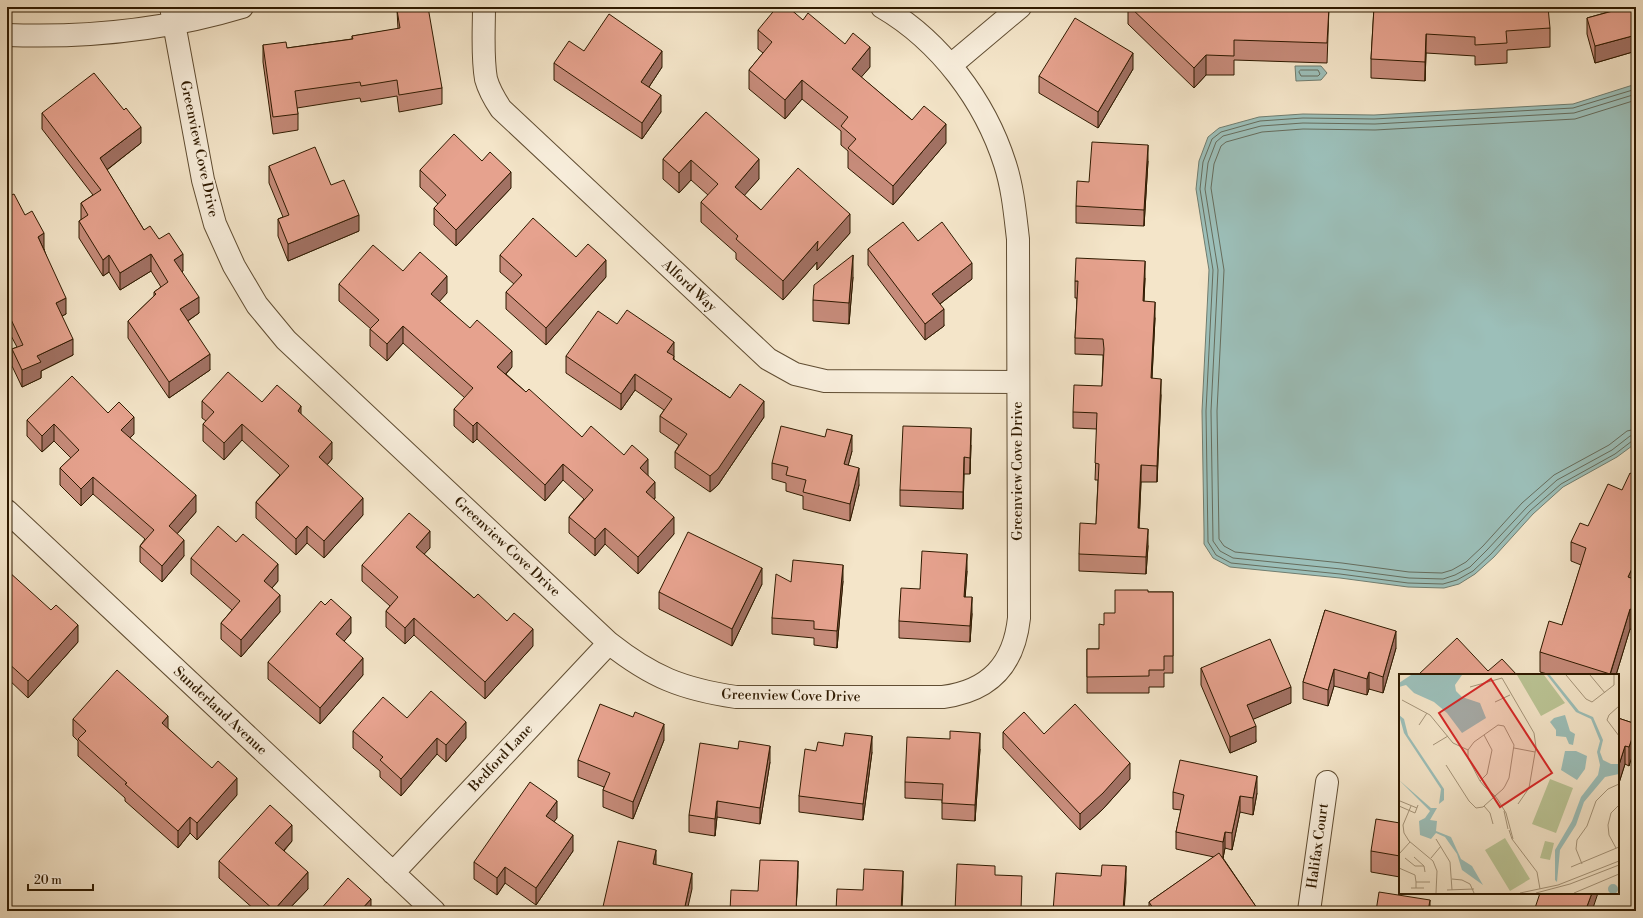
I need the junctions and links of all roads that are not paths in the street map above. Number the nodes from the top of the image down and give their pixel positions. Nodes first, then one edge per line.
1 (242, 7) edge
2 (484, 7) edge
3 (882, 7) edge
4 (1020, 7) edge
5 (172, 16) edge
6 (7, 35) edge
7 (951, 65) junction
8 (1018, 382) junction
9 (7, 511) edge
10 (609, 643) junction
11 (1327, 782) dead end
12 (393, 873) junction
13 (434, 911) edge
14 (1309, 911) edge

1 - 5 street
2 - 8 street, Alford Way
3 - 7 street, Greenview Cove Drive
4 - 7 street
5 - 6 street
5 - 10 street, Greenview Cove Drive
7 - 8 street, Greenview Cove Drive
8 - 10 street, Greenview Cove Drive
9 - 12 street, Sunderland Avenue
10 - 12 street, Bedford Lane
11 - 14 street, Halifax Court
12 - 13 street, Sunderland Avenue

